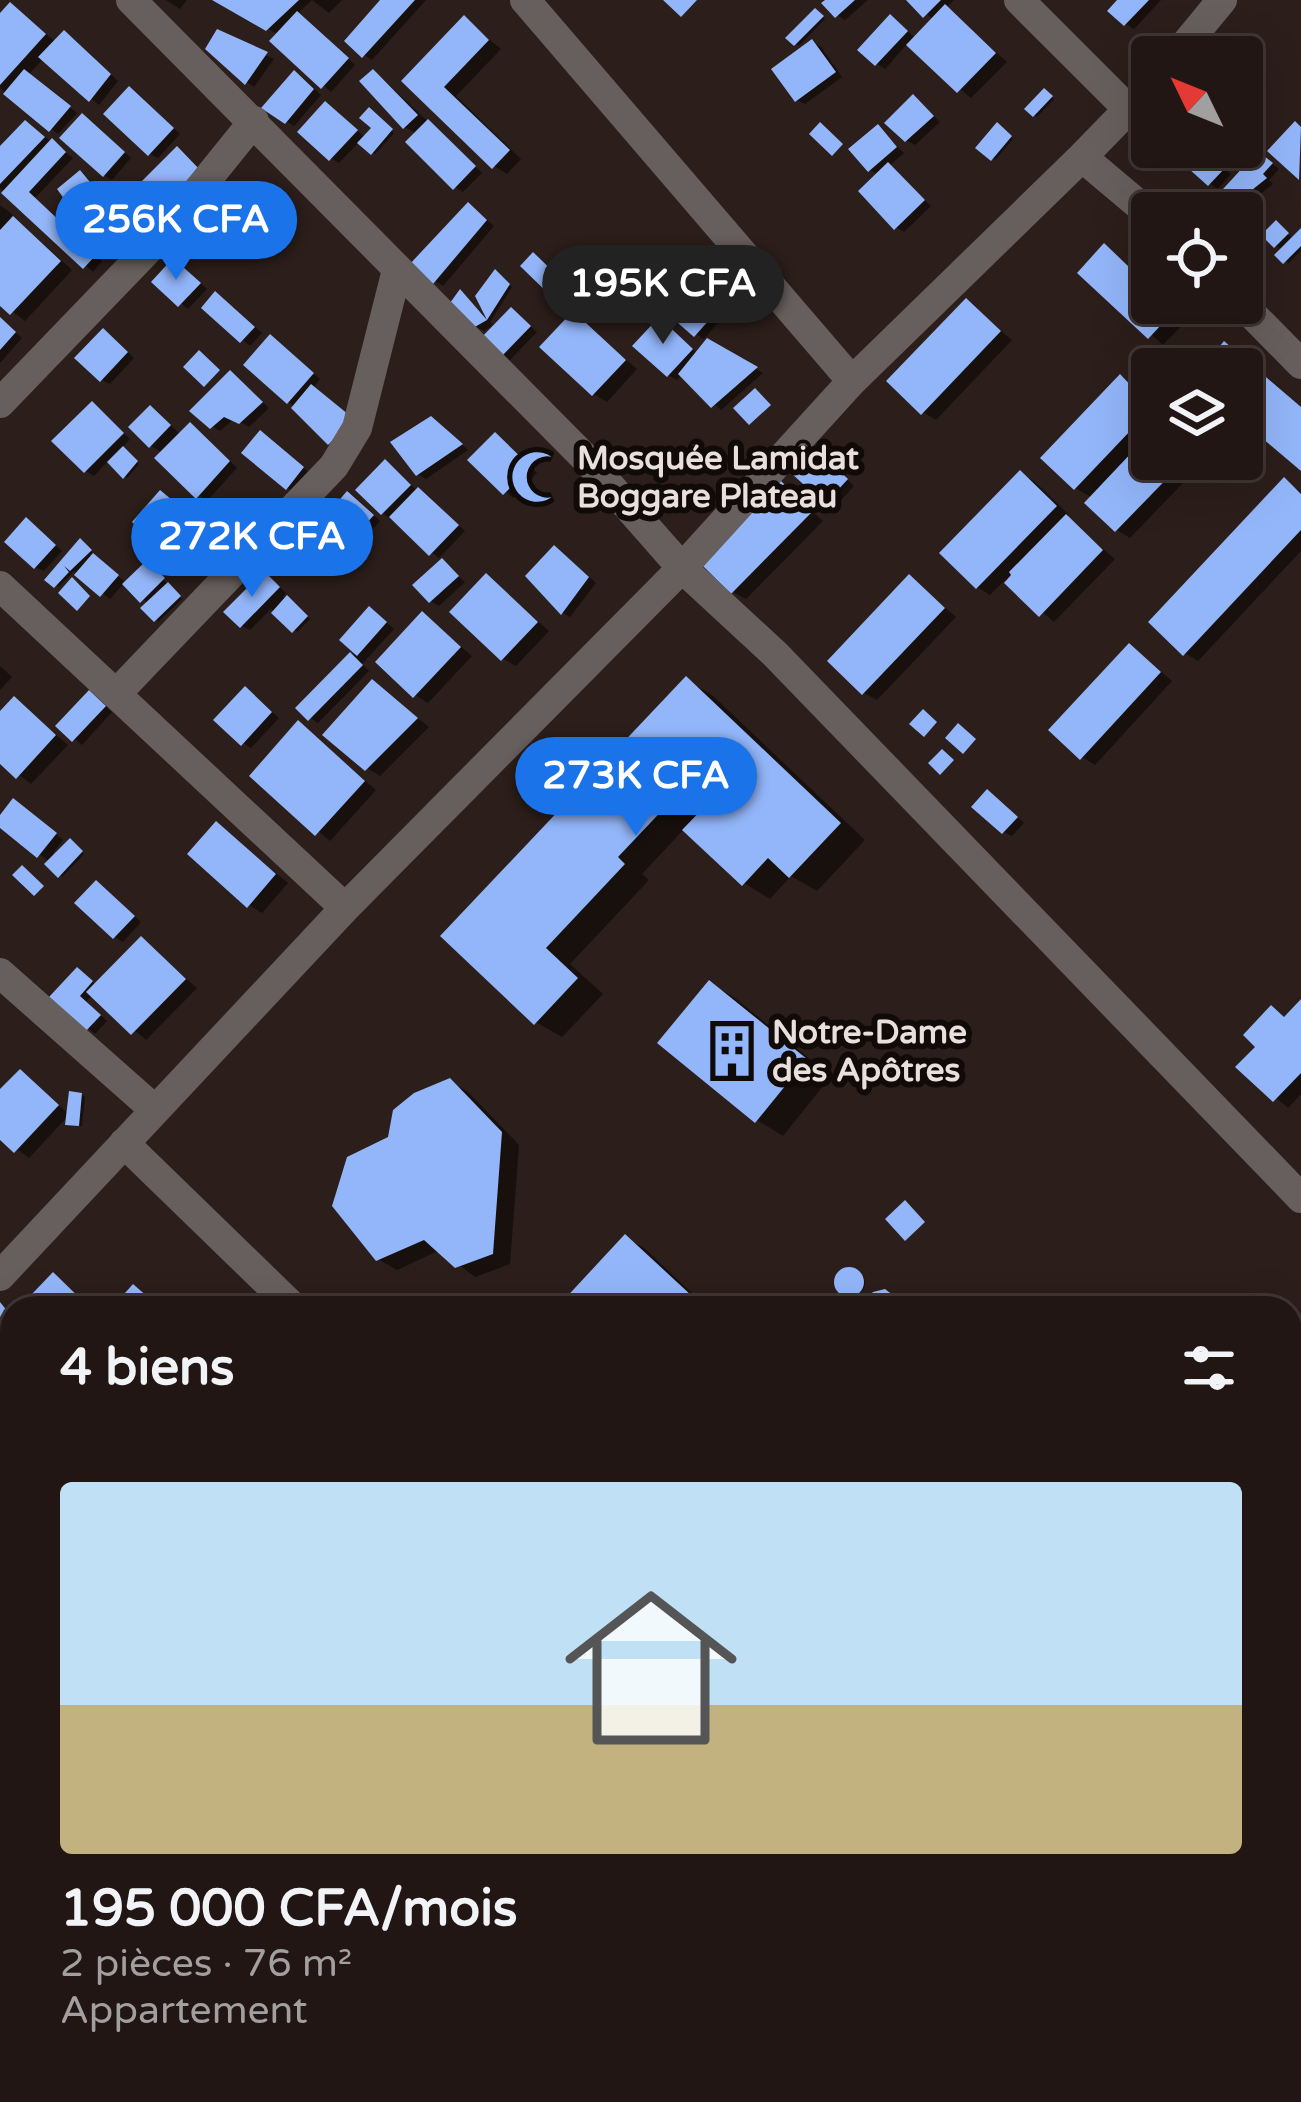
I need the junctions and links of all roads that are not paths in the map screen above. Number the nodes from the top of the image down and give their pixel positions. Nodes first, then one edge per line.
1 (131, 0) edge
2 (525, 0) edge
3 (1019, 0) edge
4 (1222, 0) edge
5 (1192, 36) edge
6 (1130, 111) joint
7 (254, 121) junction
8 (1082, 157) junction
9 (1131, 198) edge
10 (398, 270) junction
11 (1262, 324) edge
12 (1301, 364) edge
13 (852, 381) junction
14 (0, 403) edge
15 (682, 568) junction
16 (0, 586) edge
17 (116, 694) junction
18 (345, 908) junction
19 (0, 974) edge
20 (155, 1110) junction
21 (124, 1143) junction
22 (1301, 1198) edge
23 (0, 1276) edge
24 (282, 1296) edge

1 - 7 street
2 - 13 street
3 - 6 street
4 - 5 street
6 - 8 street
7 - 10 street
7 - 14 street
8 - 9 street
8 - 13 street
10 - 15 street
10 - 17 street
11 - 12 street
13 - 15 street
15 - 18 street
15 - 22 street
16 - 17 street
17 - 18 street
18 - 20 street
19 - 20 street
20 - 21 street
21 - 23 street
21 - 24 street

